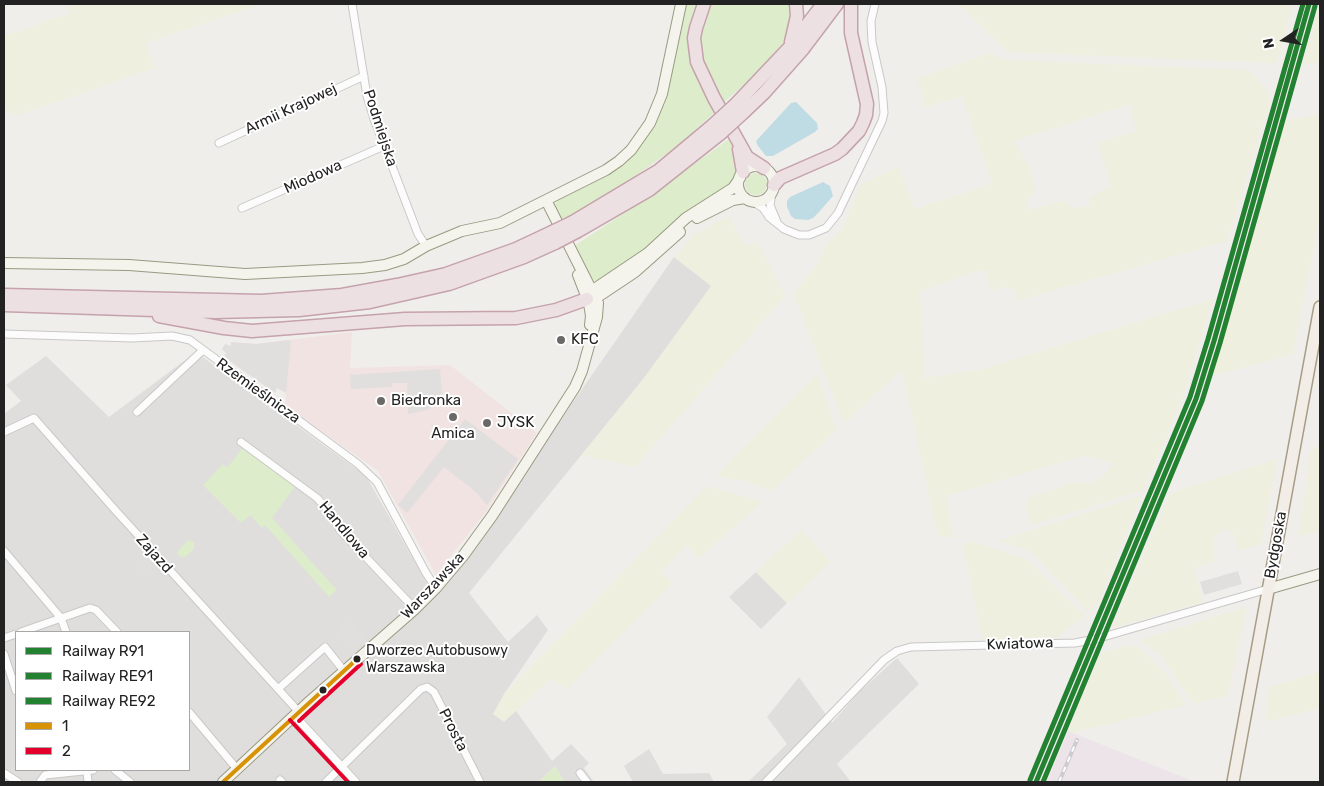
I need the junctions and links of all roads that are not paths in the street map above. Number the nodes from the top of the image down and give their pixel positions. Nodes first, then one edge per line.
1 (352, 4) edge
2 (681, 4) edge
3 (704, 4) edge
4 (796, 4) edge
5 (823, 4) edge
6 (837, 4) edge
7 (850, 4) edge
8 (875, 4) edge
9 (790, 47) junction
10 (364, 76) junction
11 (740, 108) junction
12 (736, 140) junction
13 (219, 143) dead end
14 (384, 146) junction
15 (764, 168) junction
16 (741, 175) junction
17 (773, 189) junction
18 (546, 200) junction
19 (749, 200) junction
20 (242, 208) dead end
21 (778, 224) junction
22 (553, 238) junction
23 (426, 246) junction
24 (4, 263) edge
25 (4, 295) edge
26 (592, 295) junction
27 (4, 305) edge
28 (1320, 307) edge
29 (114, 309) junction
30 (4, 334) edge
31 (203, 350) junction
32 (137, 412) dead end
33 (4, 432) edge
34 (241, 442) dead end
35 (4, 551) edge
36 (1320, 574) edge
37 (436, 588) junction
38 (1268, 589) junction
39 (415, 609) junction
40 (61, 618) junction
41 (24, 631) edge
42 (66, 631) edge
43 (116, 631) edge
44 (4, 654) edge
45 (344, 671) junction
46 (15, 688) edge
47 (278, 690) junction
48 (190, 713) edge
49 (297, 714) junction
50 (342, 767) junction
51 (237, 769) junction
52 (67, 771) edge
53 (116, 771) edge
54 (44, 772) edge
55 (4, 773) edge
56 (580, 773) dead end
57 (18, 782) edge
58 (40, 782) edge
59 (130, 782) edge
60 (223, 782) edge
61 (326, 782) edge
62 (356, 782) edge
63 (480, 782) edge
64 (587, 782) edge
65 (766, 782) edge
66 (1233, 782) edge

1 - 10 street, Podmiejska
2 - 18 street
3 - 12 highway
4 - 9 highway
5 - 9 highway
6 - 11 highway
7 - 17 highway
8 - 21 street
9 - 11 highway
10 - 13 street, Armii Krajowej
10 - 14 street, Podmiejska
11 - 22 highway, bridge
12 - 15 highway
12 - 16 highway
14 - 20 street, Miodowa
14 - 23 street, Podmiejska
15 - 16 street
15 - 17 street
16 - 19 street
16 - 26 street
17 - 19 street
17 - 21 street
18 - 23 street
18 - 26 street, Warszawska
19 - 21 street
19 - 26 street
22 - 25 highway
22 - 29 highway
23 - 24 street
26 - 29 highway
26 - 37 street, Warszawska
27 - 29 highway
28 - 38 main road, Bydgoska
30 - 31 street, Rzemieślnicza
31 - 32 street
31 - 37 street, Rzemieślnicza
33 - 47 street, Zajazd
34 - 39 street, Handlowa
35 - 40 street
36 - 38 street, Kwiatowa
37 - 39 street, Warszawska
38 - 65 street, Kwiatowa
38 - 66 main road, Bydgoska
39 - 45 street, Warszawska
40 - 41 street
40 - 42 street
40 - 43 street
44 - 46 street
45 - 47 street
45 - 49 street, Warszawska
47 - 49 street, Zajazd
48 - 51 street
49 - 50 street, Zajazd
49 - 51 street, Warszawska
50 - 61 street
50 - 62 street, Zajazd
50 - 63 street, Prosta
51 - 60 street, Warszawska
52 - 54 street
53 - 59 street
54 - 58 street
55 - 57 street
56 - 64 street

